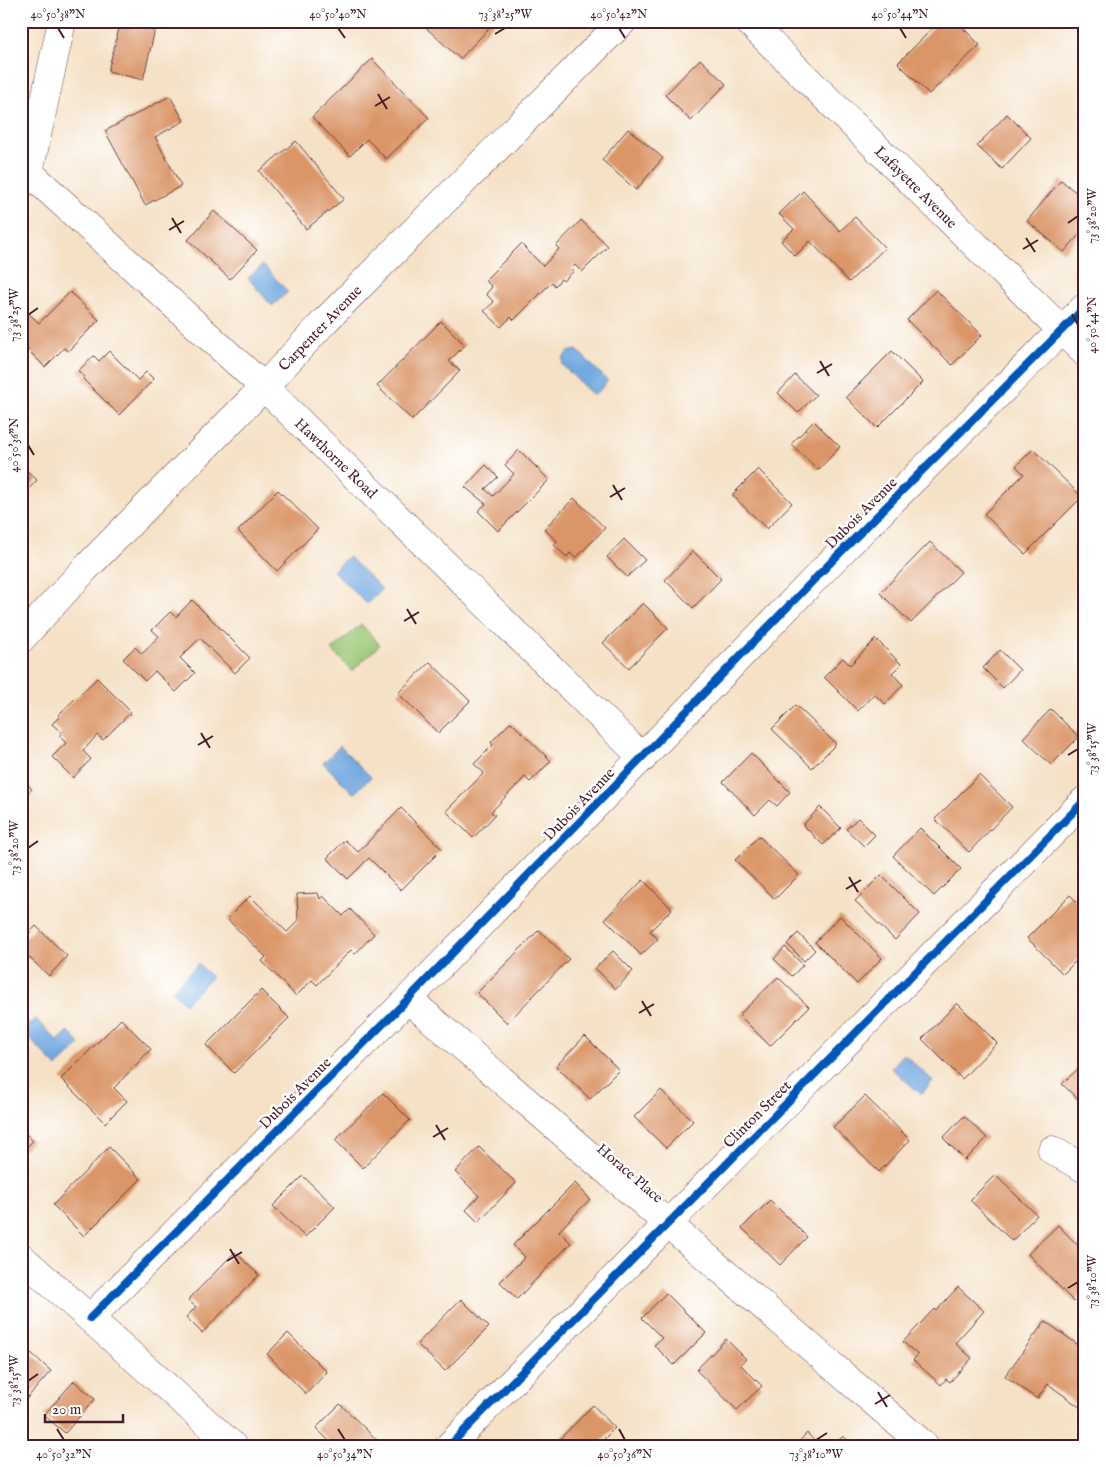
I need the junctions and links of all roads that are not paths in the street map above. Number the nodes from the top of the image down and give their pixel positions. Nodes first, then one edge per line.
1 (62, 21) edge
2 (623, 21) edge
3 (748, 21) edge
4 (25, 169) edge
5 (1085, 307) edge
6 (1062, 331) junction
7 (1085, 353) edge
8 (264, 387) junction
9 (21, 640) edge
10 (643, 758) junction
11 (1085, 800) edge
12 (408, 999) junction
13 (1052, 1150) dead end
14 (1085, 1169) edge
15 (668, 1224) junction
16 (21, 1257) edge
17 (90, 1318) junction
18 (233, 1446) edge
19 (449, 1446) edge
20 (925, 1446) edge

1 - 4 street
2 - 8 street, Carpenter Avenue
3 - 6 street, Lafayette Avenue
4 - 8 street, Hawthorne Road
5 - 6 street, Dubois Avenue
6 - 7 street, Lafayette Avenue
6 - 10 street, Dubois Avenue
8 - 9 street, Carpenter Avenue
8 - 10 street, Hawthorne Road
10 - 12 street, Dubois Avenue
11 - 15 street, Clinton Street
12 - 15 street, Horace Place
12 - 17 street, Dubois Avenue
13 - 14 street
15 - 19 street, Clinton Street
15 - 20 street, Horace Place
16 - 17 street
17 - 18 street

